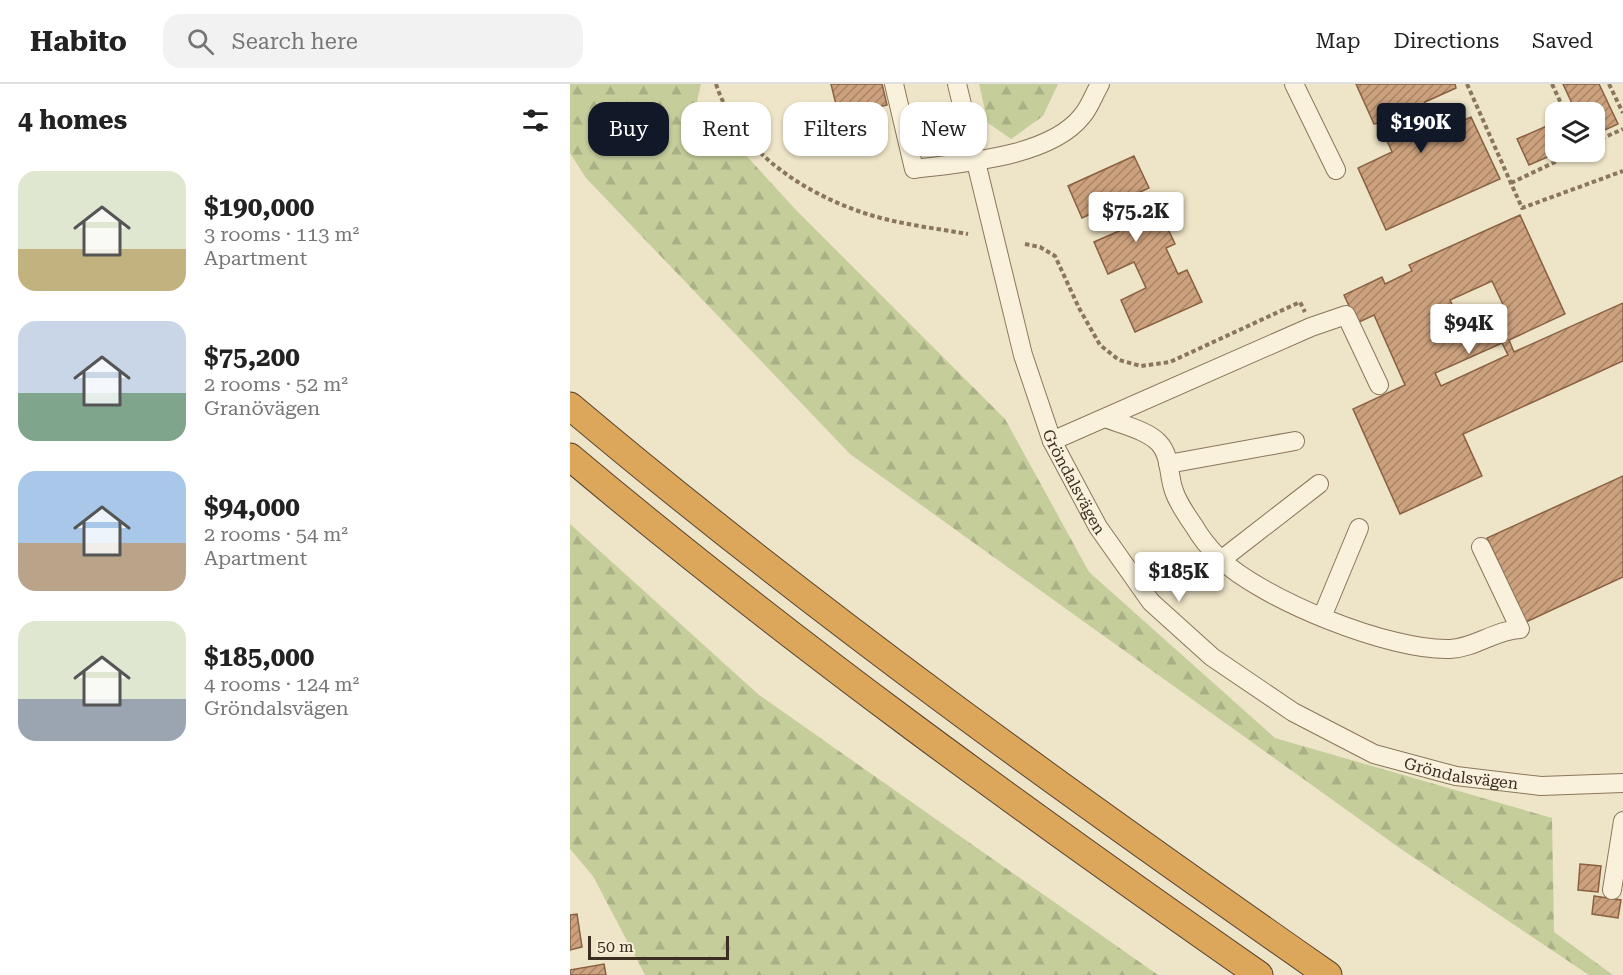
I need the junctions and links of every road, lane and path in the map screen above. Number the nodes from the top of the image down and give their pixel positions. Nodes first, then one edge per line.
1 (716, 84) edge
2 (894, 84) edge
3 (957, 84) edge
4 (1100, 84) edge
5 (1294, 84) edge
6 (1467, 84) edge
7 (1552, 84) edge
8 (1609, 84) edge
9 (1560, 102) edge
10 (1623, 113) edge
11 (1623, 129) edge
12 (1605, 137) edge
13 (978, 162) junction
14 (1555, 162) edge
15 (1336, 170) dead end
16 (1623, 171) edge
17 (1511, 183) junction
18 (968, 234) dead end
19 (1025, 244) dead end
20 (1311, 327) junction
21 (1379, 385) dead end
22 (570, 406) edge
23 (1106, 418) junction
24 (1052, 441) junction
25 (1295, 441) dead end
26 (570, 457) edge
27 (1168, 464) junction
28 (1318, 484) dead end
29 (1359, 528) dead end
30 (1481, 547) dead end
31 (1221, 560) junction
32 (1322, 617) junction
33 (1623, 783) edge
34 (1623, 821) edge
35 (1612, 890) dead end
36 (1259, 975) edge
37 (1328, 975) edge

1 - 18 path
2 - 13 street
3 - 13 street, Gröndalsvägen
4 - 13 street
5 - 15 street
6 - 17 path
7 - 9 path
8 - 10 path
11 - 12 path
13 - 24 street, Gröndalsvägen
14 - 17 path
16 - 17 path
19 - 20 path
20 - 21 street
20 - 23 street
22 - 37 highway
23 - 24 street
23 - 27 street
24 - 33 street, Gröndalsvägen
25 - 27 street
26 - 36 highway
27 - 31 street
28 - 31 street
29 - 32 street
30 - 32 street
31 - 32 street
34 - 35 street

